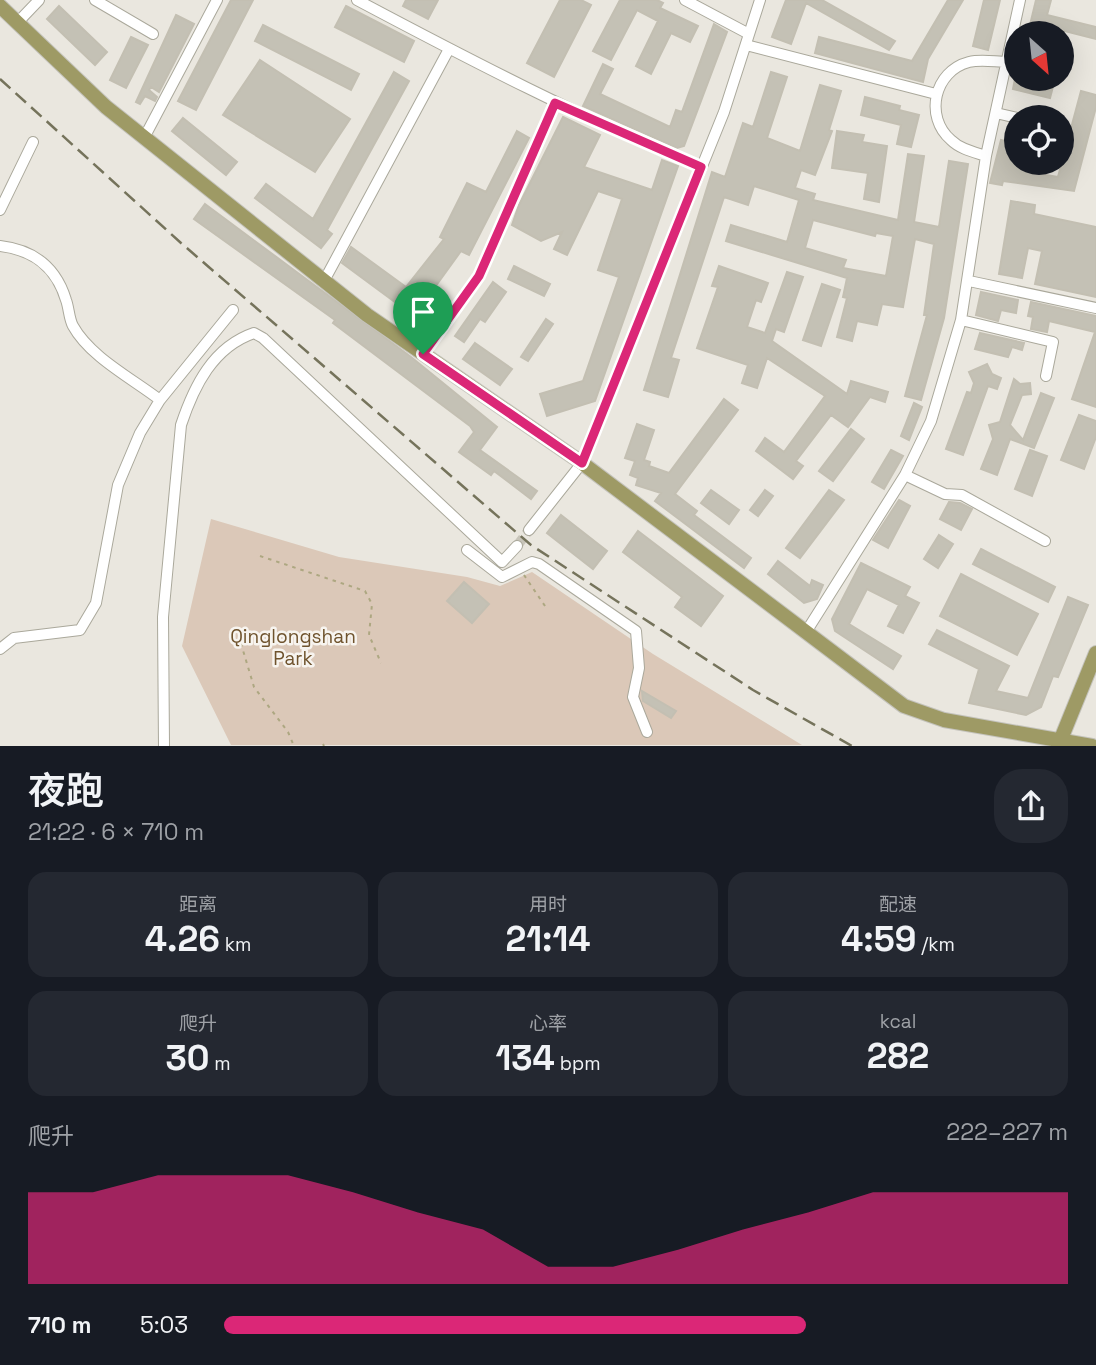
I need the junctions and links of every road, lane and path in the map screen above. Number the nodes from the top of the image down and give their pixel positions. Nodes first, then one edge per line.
1 (39, 0) edge
2 (95, 0) edge
3 (217, 0) edge
4 (357, 0) edge
5 (685, 0) edge
6 (760, 0) edge
7 (1020, 0) edge
8 (0, 6) edge
9 (1016, 21) edge
10 (17, 23) junction
11 (153, 34) dead end
12 (749, 34) junction
13 (746, 46) junction
14 (449, 49) junction
15 (1004, 62) edge
16 (1004, 79) edge
17 (936, 94) junction
18 (555, 103) junction
19 (996, 113) junction
20 (1004, 115) edge
21 (144, 138) junction
22 (33, 142) dead end
23 (986, 156) junction
24 (701, 167) junction
25 (0, 210) edge
26 (0, 246) edge
27 (324, 281) junction
28 (969, 281) junction
29 (1096, 308) edge
30 (233, 310) dead end
31 (961, 320) junction
32 (423, 354) junction
33 (1046, 376) dead end
34 (160, 400) junction
35 (582, 463) junction
36 (905, 475) junction
37 (529, 530) tunnel mouth
38 (1045, 541) dead end
39 (516, 545) tunnel mouth
40 (467, 550) dead end
41 (260, 556) dead end
42 (519, 569) junction
43 (547, 609) dead end
44 (236, 627) dead end
45 (806, 632) junction
46 (0, 649) edge
47 (1096, 653) edge
48 (381, 663) dead end
49 (647, 733) dead end
50 (1061, 739) junction
51 (164, 746) edge
52 (294, 746) edge
53 (1092, 746) edge

1 - 10 street
2 - 11 street
3 - 21 street
4 - 14 street
5 - 12 street
6 - 12 street
7 - 9 street
8 - 10 main road
10 - 21 main road
12 - 13 street
13 - 17 street
13 - 24 street
14 - 18 street
14 - 27 street
15 - 17 street
16 - 19 street
17 - 23 street
18 - 24 street
18 - 32 street
19 - 20 street
19 - 23 street
21 - 27 main road
22 - 25 street
23 - 28 street
24 - 35 street
26 - 34 street
27 - 32 main road
28 - 29 street
28 - 31 street
30 - 34 street
31 - 33 street
31 - 36 street
32 - 35 main road
34 - 46 street
35 - 37 street
35 - 45 main road
36 - 38 street
36 - 45 street
39 - 51 street
40 - 42 street
41 - 48 path
42 - 43 path
42 - 49 street
44 - 52 path
45 - 50 main road
47 - 50 main road
50 - 53 main road

